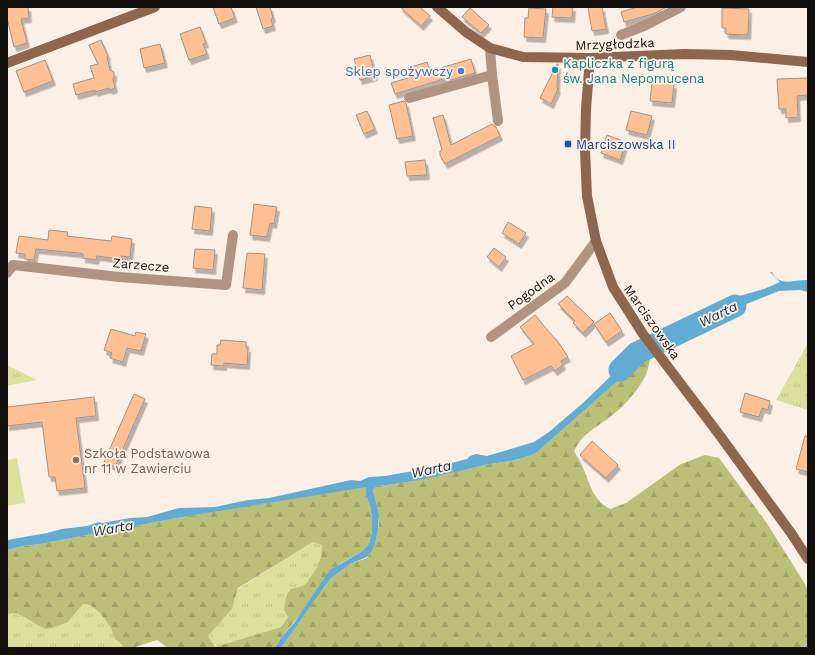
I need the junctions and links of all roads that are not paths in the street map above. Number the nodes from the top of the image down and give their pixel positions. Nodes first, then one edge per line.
1 (155, 7) edge
2 (437, 7) edge
3 (681, 7) edge
4 (621, 35) dead end
5 (490, 48) junction
6 (590, 58) junction
7 (808, 62) edge
8 (7, 63) edge
9 (492, 75) junction
10 (409, 98) dead end
11 (498, 121) dead end
12 (233, 234) dead end
13 (596, 241) junction
14 (7, 273) edge
15 (491, 337) dead end
16 (808, 559) edge

1 - 8 street
2 - 5 street, Mrzygłodzka
3 - 4 street
5 - 6 street, Mrzygłodzka
5 - 9 street
6 - 7 street, Mrzygłodzka
6 - 13 street, Marciszowska
9 - 10 street
9 - 11 street
12 - 14 street, Zarzecze
13 - 15 street, Pogodna
13 - 16 street, Marciszowska

